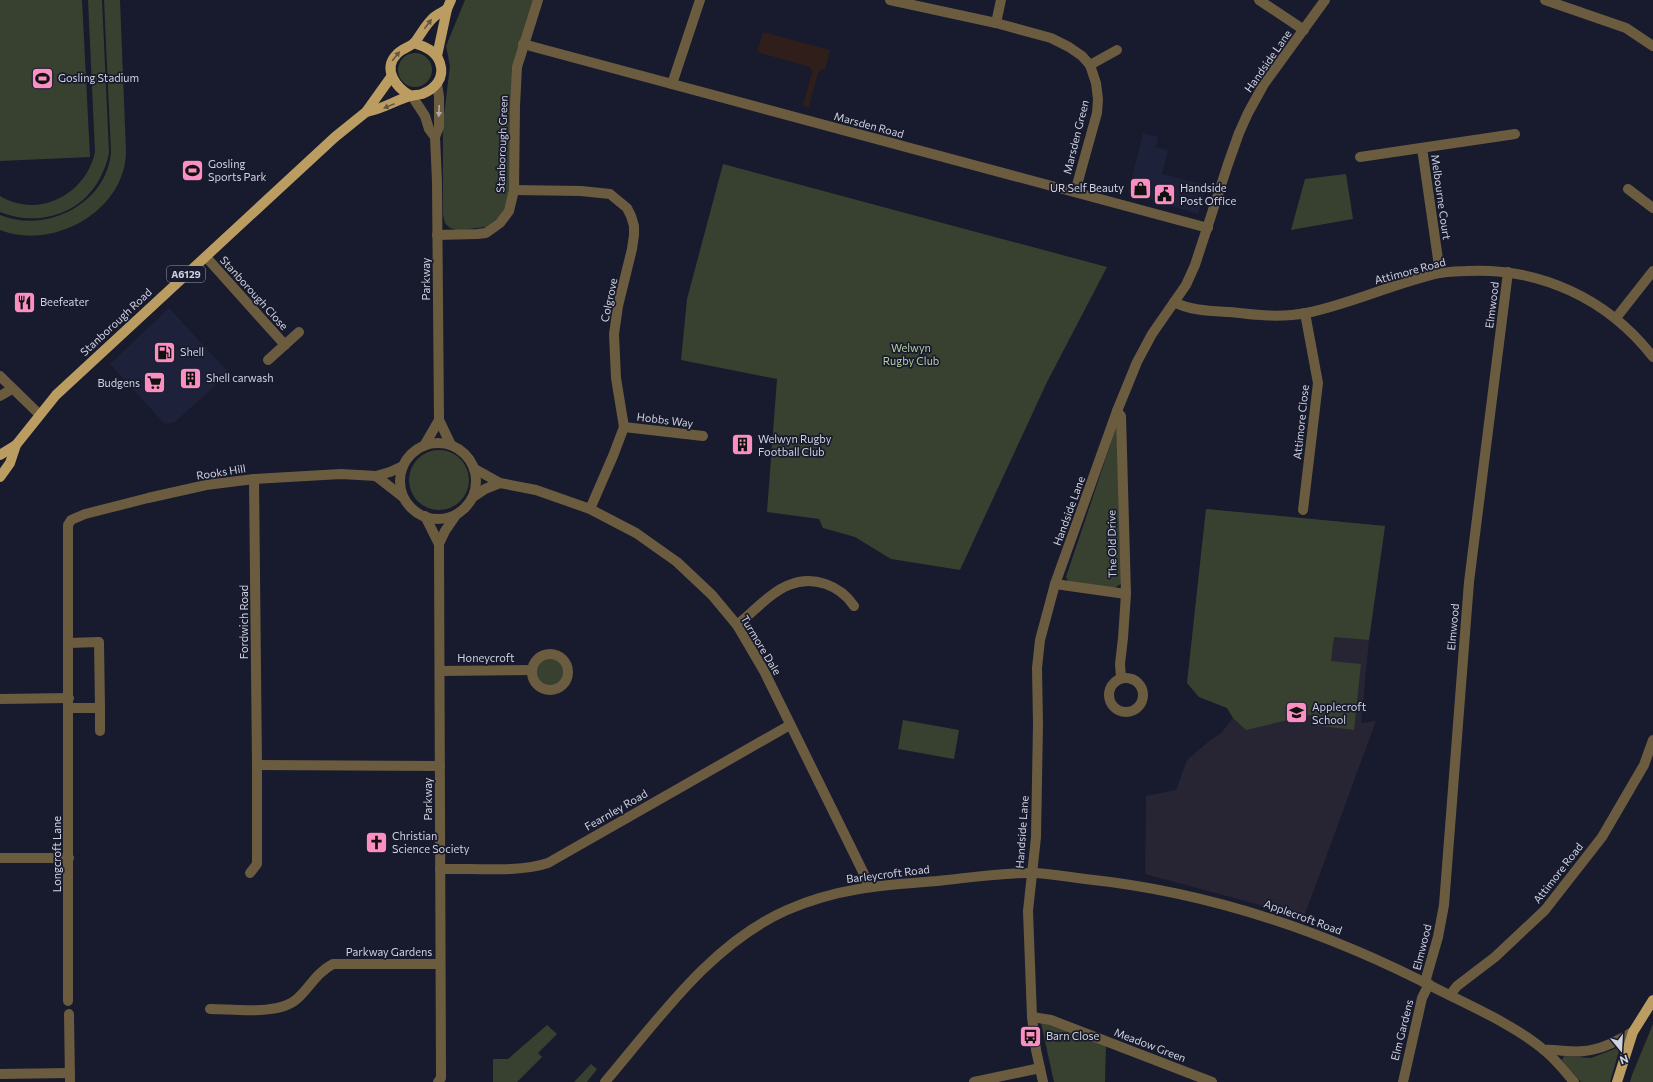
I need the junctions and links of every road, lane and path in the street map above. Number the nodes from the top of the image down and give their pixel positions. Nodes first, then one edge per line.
1 (538, 0) edge
2 (700, 0) edge
3 (890, 0) edge
4 (1001, 0) edge
5 (1259, 0) edge
6 (1325, 0) edge
7 (1545, 0) edge
8 (449, 4) edge
9 (996, 23) junction
10 (1304, 30) junction
11 (414, 43) junction
12 (524, 44) junction
13 (1653, 46) edge
14 (1117, 50) dead end
15 (437, 56) junction
16 (1090, 65) junction
17 (392, 77) junction
18 (437, 84) junction
19 (672, 84) junction
20 (412, 96) junction
21 (366, 112) junction
22 (1515, 134) dead end
23 (435, 137) junction
24 (1422, 148) junction
25 (1360, 157) dead end
26 (1628, 188) dead end
27 (514, 190) junction
28 (1075, 192) junction
29 (1653, 208) edge
30 (1208, 228) junction
31 (437, 235) junction
32 (206, 257) junction
33 (1653, 271) edge
34 (1508, 272) junction
35 (1440, 273) junction
36 (1174, 302) junction
37 (1305, 313) junction
38 (1616, 318) junction
39 (299, 332) dead end
40 (285, 345) junction
41 (1653, 357) edge
42 (268, 360) dead end
43 (0, 376) edge
44 (12, 389) junction
45 (0, 396) edge
46 (1117, 411) junction
47 (39, 414) junction
48 (438, 420) junction
49 (624, 427) junction
50 (703, 436) dead end
51 (16, 445) junction
52 (451, 445) junction
53 (424, 446) junction
54 (0, 455) edge
55 (404, 466) junction
56 (475, 469) junction
57 (376, 476) junction
58 (0, 477) edge
59 (254, 479) junction
60 (500, 483) junction
61 (403, 497) junction
62 (473, 497) junction
63 (590, 509) junction
64 (1302, 510) dead end
65 (456, 515) junction
66 (425, 516) junction
67 (73, 518) joint
68 (440, 544) junction
69 (1055, 584) junction
70 (1126, 594) junction
71 (854, 606) dead end
72 (737, 625) junction
73 (69, 643) junction
74 (532, 670) dead end
75 (440, 671) junction
76 (1121, 678) dead end
77 (0, 699) edge
78 (69, 703) junction
79 (100, 708) junction
80 (790, 724) junction
81 (100, 732) dead end
82 (1653, 740) edge
83 (257, 765) junction
84 (440, 766) junction
85 (0, 858) edge
86 (69, 858) junction
87 (440, 869) junction
88 (250, 873) dead end
89 (1031, 873) junction
90 (868, 886) junction
91 (440, 964) junction
92 (1427, 983) junction
93 (1450, 995) junction
94 (68, 1000) dead end
95 (1653, 1000) edge
96 (210, 1009) dead end
97 (69, 1014) dead end
98 (1032, 1017) junction
99 (1633, 1032) junction
100 (1544, 1050) junction
101 (1040, 1068) junction
102 (0, 1074) edge
103 (70, 1077) edge
104 (441, 1081) edge
105 (604, 1082) edge
106 (974, 1082) edge
107 (1043, 1082) edge
108 (1212, 1082) edge
109 (1402, 1082) edge
110 (1574, 1082) edge
111 (1617, 1082) edge

1 - 12 street, Stanborough Green
2 - 19 street
3 - 9 street, Marsden Green
4 - 9 street
5 - 10 street
6 - 10 street, Handside Lane
7 - 13 street
11 -> 8 main road
8 - 15 main road
9 - 16 street, Marsden Green
10 - 30 street, Handside Lane
11 - 15 main road
17 -> 11 main road
12 - 19 street, Marsden Road
12 - 27 street, Stanborough Green
14 - 16 street
15 - 18 main road
16 - 28 street, Marsden Green
17 - 20 main road
17 - 21 main road, Stanborough Road / A6129
18 - 20 main road, Stanborough Road
18 -> 23 street, Parkway
19 - 28 street, Marsden Road
20 -> 21 main road, Stanborough Road / A6129
20 - 23 street, Parkway
21 - 32 main road, Stanborough Road / A6129
22 - 24 street, Melbourne Court
23 - 31 street, Parkway
24 - 25 street, Melbourne Court
24 - 35 street, Melbourne Court
26 - 29 street
27 - 31 street, Stanborough Green
27 - 49 street, Colgrove
28 - 30 street, Marsden Road
30 - 36 street, Handside Lane
31 - 48 street, Parkway
32 - 40 street, Stanborough Close
32 - 47 main road, Stanborough Road / A6129
33 - 38 street
34 - 35 street, Attimore Road
34 - 38 street, Attimore Road
34 - 92 street, Elmwood
35 - 37 street, Attimore Road
36 - 37 street, Attimore Road
36 - 46 street, Handside Lane
37 - 64 street, Attimore Close
38 - 41 street, Attimore Road
39 - 40 street, Stanborough Close
40 - 42 street, Stanborough Close
43 - 44 street
44 - 45 street
44 - 47 street
46 - 69 street, Handside Lane
46 - 70 street, The Old Drive
47 - 51 main road, Stanborough Road / A6129
48 - 52 street, Parkway
48 - 53 street, Parkway
49 - 50 street, Hobbs Way
49 - 63 street
51 - 54 main road, Stanborough Road / A6129
51 - 58 main road, Stanborough Road / A6129
52 - 53 street
52 - 56 street
53 - 55 street
55 - 57 street, Rooks Hill
55 - 61 street
56 - 60 street, Turmore Dale
56 - 62 street
57 - 59 street, Rooks Hill
57 - 61 street
59 - 67 street, Rooks Hill
59 - 83 street, Fordwich Road
60 - 62 street
60 - 63 street, Turmore Dale
61 - 66 street
62 - 65 street
63 - 72 street, Turmore Dale
65 - 66 street
65 - 68 street, Parkway
66 - 68 street, Parkway
67 - 73 street, Longcroft Lane
68 - 75 street, Parkway
69 - 70 street
69 - 89 street, Handside Lane
70 - 76 street, The Old Drive
71 - 72 street
72 - 80 street, Turmore Dale
73 - 78 street, Longcroft Lane
73 - 79 street
74 - 75 street, Honeycroft
75 - 84 street, Parkway
77 - 78 street
78 - 79 street
78 - 86 street, Longcroft Lane
79 - 81 street
80 - 87 street, Fearnley Road
80 - 90 street, Turmore Dale
82 - 93 street, Attimore Road
83 - 84 street
83 - 88 street, Fordwich Road
84 - 87 street, Parkway
85 - 86 street
86 - 94 street, Longcroft Lane
87 - 91 street, Parkway
89 - 90 street, Barleycroft Road
89 - 92 street, Applecroft Road
89 - 98 street, Handside Lane
90 - 105 street, Barleycroft Road
91 - 96 street, Parkway Gardens
91 - 104 street, Parkway
92 - 93 street, Applecroft Road
92 - 109 street, Elm Gardens
93 - 100 street, Applecroft Road
95 - 99 main road
97 - 103 street
98 - 101 street, Handside Lane
98 - 108 street, Meadow Green
99 - 100 street
99 - 111 main road
100 - 110 street, Applecroft Road
101 - 106 street
101 - 107 street, Handside Lane
102 - 103 street

